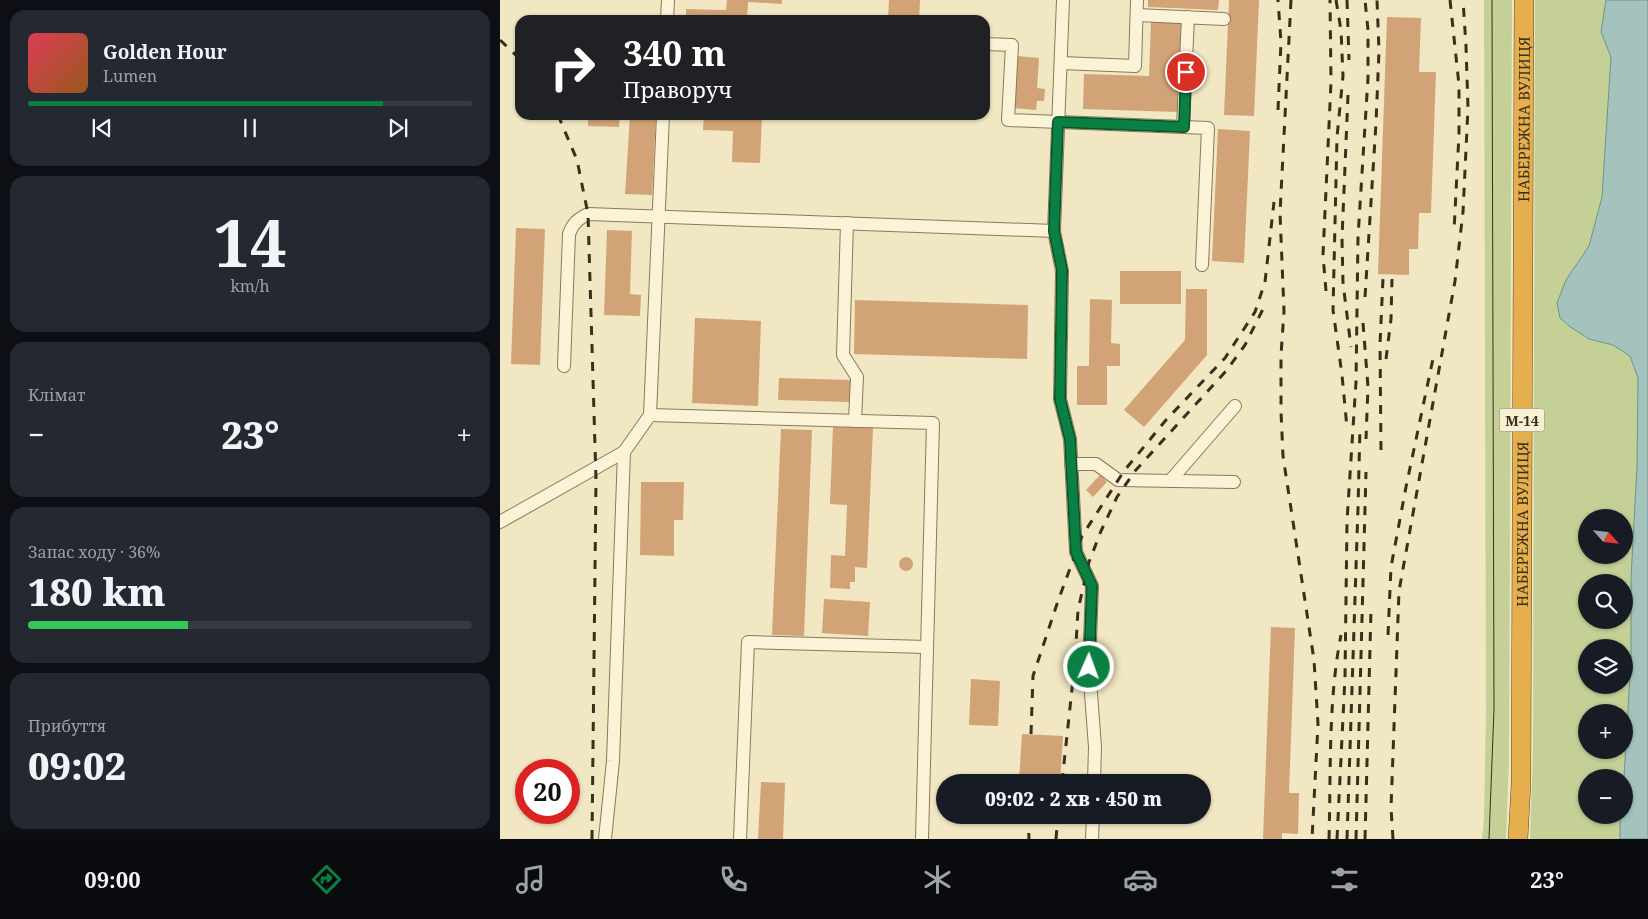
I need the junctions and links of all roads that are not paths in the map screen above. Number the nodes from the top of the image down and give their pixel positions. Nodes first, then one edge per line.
1 (668, 0) edge
2 (1063, 0) edge
3 (1137, 0) edge
4 (1524, 0) edge
5 (668, 15) edge
6 (1137, 15) junction
7 (1188, 17) junction
8 (1224, 19) dead end
9 (990, 44) edge
10 (1061, 64) junction
11 (663, 120) edge
12 (1058, 122) junction
13 (1184, 127) junction
14 (659, 216) junction
15 (847, 223) junction
16 (1054, 231) junction
17 (1202, 265) dead end
18 (564, 366) dead end
19 (1235, 406) dead end
20 (650, 415) junction
21 (855, 420) junction
22 (624, 452) junction
23 (1071, 464) junction
24 (1170, 481) junction
25 (1234, 482) dead end
26 (500, 522) edge
27 (928, 647) junction
28 (1094, 774) edge
29 (1092, 824) edge
30 (605, 839) edge
31 (740, 839) edge
32 (922, 839) edge
33 (1092, 839) edge
34 (1518, 839) edge

1 - 5 lane
2 - 10 lane
3 - 6 lane
4 - 34 highway, НАБЕРЕЖНА ВУЛИЦЯ / М-14
6 - 7 lane
6 - 10 lane
7 - 8 lane
7 - 13 lane
9 - 12 lane
10 - 12 lane
11 - 14 lane
12 - 13 lane
12 - 16 lane
13 - 17 lane
14 - 15 lane
14 - 18 lane
14 - 20 lane
15 - 16 lane
15 - 21 lane
16 - 23 lane
19 - 24 lane
20 - 21 lane
20 - 22 lane
21 - 27 lane
22 - 26 lane
22 - 30 lane
23 - 24 lane
23 - 28 lane
24 - 25 lane
27 - 31 lane
27 - 32 lane
29 - 33 lane

